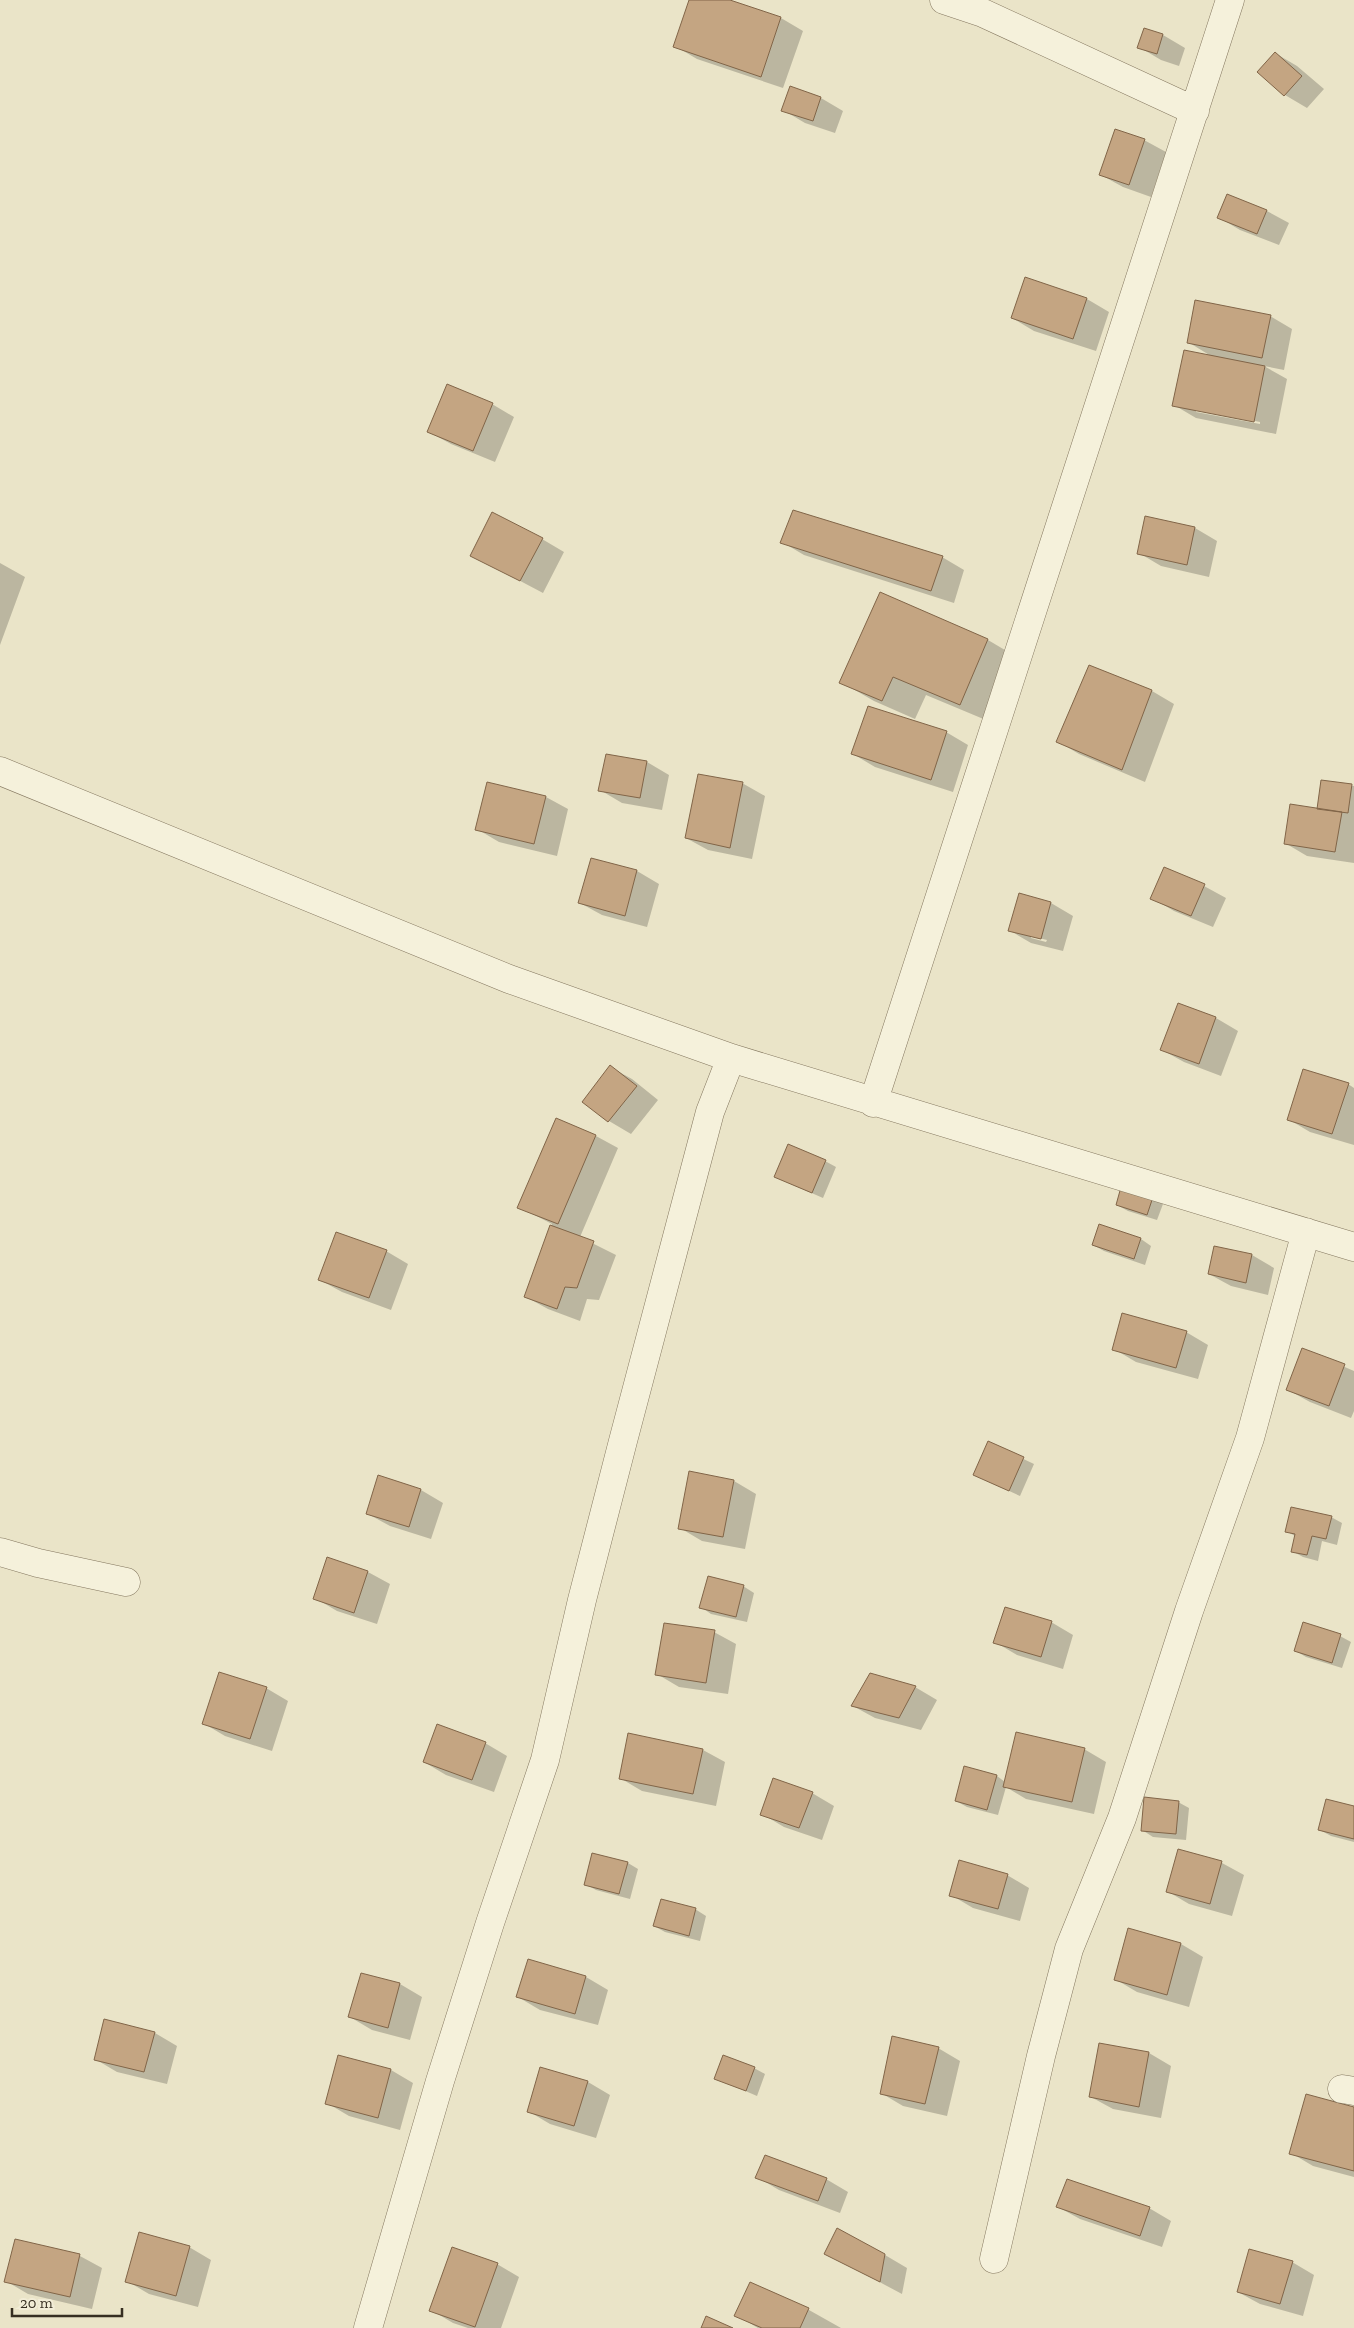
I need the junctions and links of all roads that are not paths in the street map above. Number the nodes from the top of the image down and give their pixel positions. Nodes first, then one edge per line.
1 (944, 0) edge
2 (1230, 0) edge
3 (1195, 111) junction
4 (0, 772) edge
5 (731, 1058) junction
6 (873, 1103) junction
7 (1306, 1232) junction
8 (1354, 1247) edge
9 (0, 1552) edge
10 (126, 1582) dead end
11 (994, 2259) dead end
12 (368, 2328) edge

1 - 3 street
2 - 3 street
3 - 6 street
4 - 5 street
5 - 6 street
5 - 12 street
6 - 7 street
7 - 8 street
7 - 11 street
9 - 10 street

